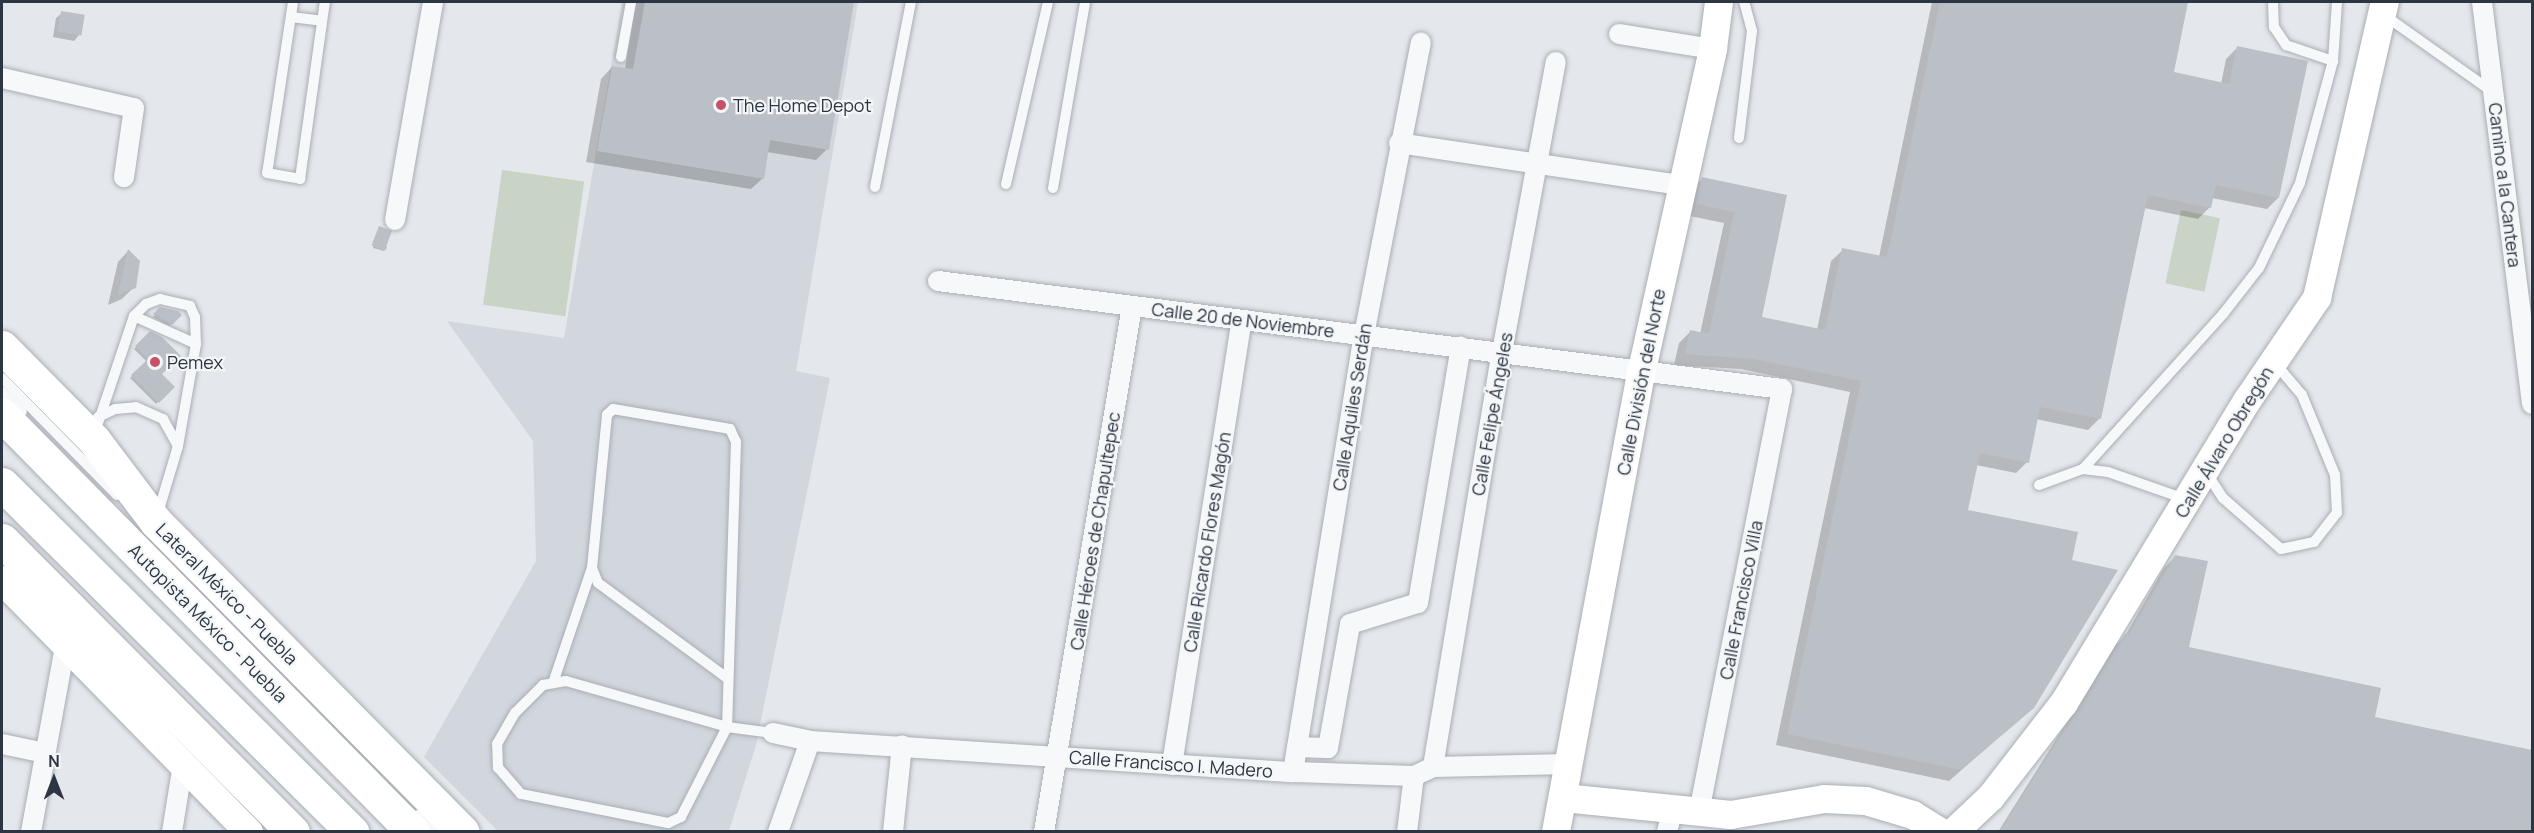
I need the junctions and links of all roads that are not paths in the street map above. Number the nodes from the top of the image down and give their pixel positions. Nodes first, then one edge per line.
1 (293, 2) edge
2 (325, 2) edge
3 (433, 2) edge
4 (632, 2) edge
5 (911, 2) edge
6 (1048, 2) edge
7 (1085, 2) edge
8 (1719, 2) edge
9 (1744, 2) edge
10 (2273, 2) edge
11 (2337, 2) edge
12 (2482, 2) edge
13 (2384, 8) edge
14 (291, 17) junction
15 (322, 21) junction
16 (1619, 34) dead end
17 (1421, 44) dead end
18 (1713, 49) junction
19 (621, 57) dead end
20 (2333, 61) junction
21 (1556, 62) dead end
22 (2, 78) edge
23 (2494, 93) junction
24 (1739, 138) dead end
25 (1399, 143) junction
26 (1537, 161) junction
27 (124, 177) dead end
28 (1006, 184) dead end
29 (1681, 186) junction
30 (875, 187) dead end
31 (1053, 188) dead end
32 (395, 220) dead end
33 (938, 281) dead end
34 (1132, 306) junction
35 (134, 316) junction
36 (1242, 320) junction
37 (1364, 335) junction
38 (196, 344) junction
39 (2, 347) edge
40 (1461, 347) junction
41 (1502, 352) junction
42 (2273, 361) junction
43 (2530, 361) edge
44 (1642, 370) junction
45 (2, 378) edge
46 (1782, 389) joint
47 (2, 392) edge
48 (2532, 404) edge
49 (2, 415) edge
50 (96, 429) junction
51 (178, 446) junction
52 (2083, 469) junction
53 (2206, 471) junction
54 (2, 484) edge
55 (2039, 485) dead end
56 (2, 495) edge
57 (2188, 500) junction
58 (118, 511) dead end
59 (156, 522) junction
60 (54, 538) junction
61 (2, 540) edge
62 (592, 568) junction
63 (2, 580) edge
64 (65, 646) junction
65 (727, 678) junction
66 (553, 683) junction
67 (727, 727) junction
68 (773, 733) joint
69 (810, 741) junction
70 (2, 744) edge
71 (902, 745) junction
72 (1297, 747) junction
73 (45, 753) junction
74 (1058, 757) junction
75 (183, 764) junction
76 (1568, 764) junction
77 (1172, 765) junction
78 (1433, 767) junction
79 (1293, 772) junction
80 (1414, 776) junction
81 (1564, 798) junction
82 (1680, 817) edge
83 (411, 819) edge
84 (351, 830) edge
85 (31, 831) edge
86 (172, 831) edge
87 (249, 831) edge
88 (292, 831) edge
89 (434, 831) edge
90 (453, 831) edge
91 (463, 831) edge
92 (778, 831) edge
93 (893, 831) edge
94 (1044, 831) edge
95 (1407, 831) edge
96 (1556, 831) edge
97 (1940, 831) edge
98 (1954, 831) edge

1 - 14 lane
2 - 15 lane
3 - 32 street
4 - 19 lane
5 - 30 lane
6 - 28 lane
7 - 31 lane
8 - 18 street, Calle División del Norte
9 - 24 lane
10 - 20 lane
11 - 20 lane
12 - 23 street, Camino a la Cantera
13 - 23 lane
13 - 42 street, Calle Álvaro Obregón
14 - 15 lane
14 - 15 lane
16 - 18 street
17 - 25 street, Calle Aquiles Serdán
18 - 29 street, Calle División del Norte
20 - 52 lane
21 - 26 street, Calle Felipe Ángeles
22 - 27 street
23 - 43 street, Camino a la Cantera
25 - 26 street
25 - 37 street, Calle Aquiles Serdán
26 - 29 street
26 - 41 street, Calle Felipe Ángeles
29 - 44 street, Calle División del Norte
33 - 34 street, Calle 20 de Noviembre
34 - 36 street, Calle 20 de Noviembre
34 - 74 street, Calle Héroes de Chapultepec
35 - 38 lane
35 - 38 lane
35 - 50 lane
36 - 37 street, Calle 20 de Noviembre
36 - 77 street, Calle Ricardo Flores Magón
37 - 40 street, Calle 20 de Noviembre
37 - 72 street, Calle Aquiles Serdán
38 - 51 lane
39 - 50 highway, Lateral México - Puebla
40 - 41 street, Calle 20 de Noviembre
40 - 72 street
41 - 44 street, Calle 20 de Noviembre
41 - 78 street, Calle Felipe Ángeles
42 - 53 street, Calle Álvaro Obregón
42 - 53 lane
43 - 48 street, Camino a la Cantera
44 - 46 street, Calle 20 de Noviembre
44 - 76 street, Calle División del Norte
45 - 90 lane
46 - 82 street, Calle Francisco Villa
47 - 58 lane
49 - 83 highway, Autopista México - Puebla
50 - 51 lane
50 - 59 highway, Lateral México - Puebla
51 - 59 lane
52 - 55 lane
52 - 57 lane
53 - 57 street, Calle Álvaro Obregón
54 - 60 highway
56 - 60 highway
57 - 98 street, Calle Álvaro Obregón
59 - 91 highway, Lateral México - Puebla
60 - 84 highway
61 - 88 highway
62 - 65 lane
62 - 65 lane
62 - 66 lane
63 - 64 street
64 - 73 street
64 - 75 street
65 - 67 lane
66 - 67 lane
66 - 67 lane
67 - 68 lane
68 - 69 street, Calle Francisco I. Madero
69 - 71 street, Calle Francisco I. Madero
69 - 92 street
70 - 73 street
71 - 74 street, Calle Francisco I. Madero
71 - 93 street
72 - 79 street, Calle Aquiles Serdán
73 - 85 street
74 - 77 street, Calle Francisco I. Madero
74 - 94 street, Calle Héroes de Chapultepec
75 - 86 street
75 - 87 street
76 - 78 street, Calle Francisco I. Madero
76 - 81 street, Calle División del Norte
77 - 79 street, Calle Francisco I. Madero
78 - 80 street, Calle Francisco I. Madero
79 - 80 street, Calle Francisco I. Madero
80 - 95 street
81 - 82 street
81 - 96 street, Calle División del Norte
82 - 97 street
83 - 89 lane

